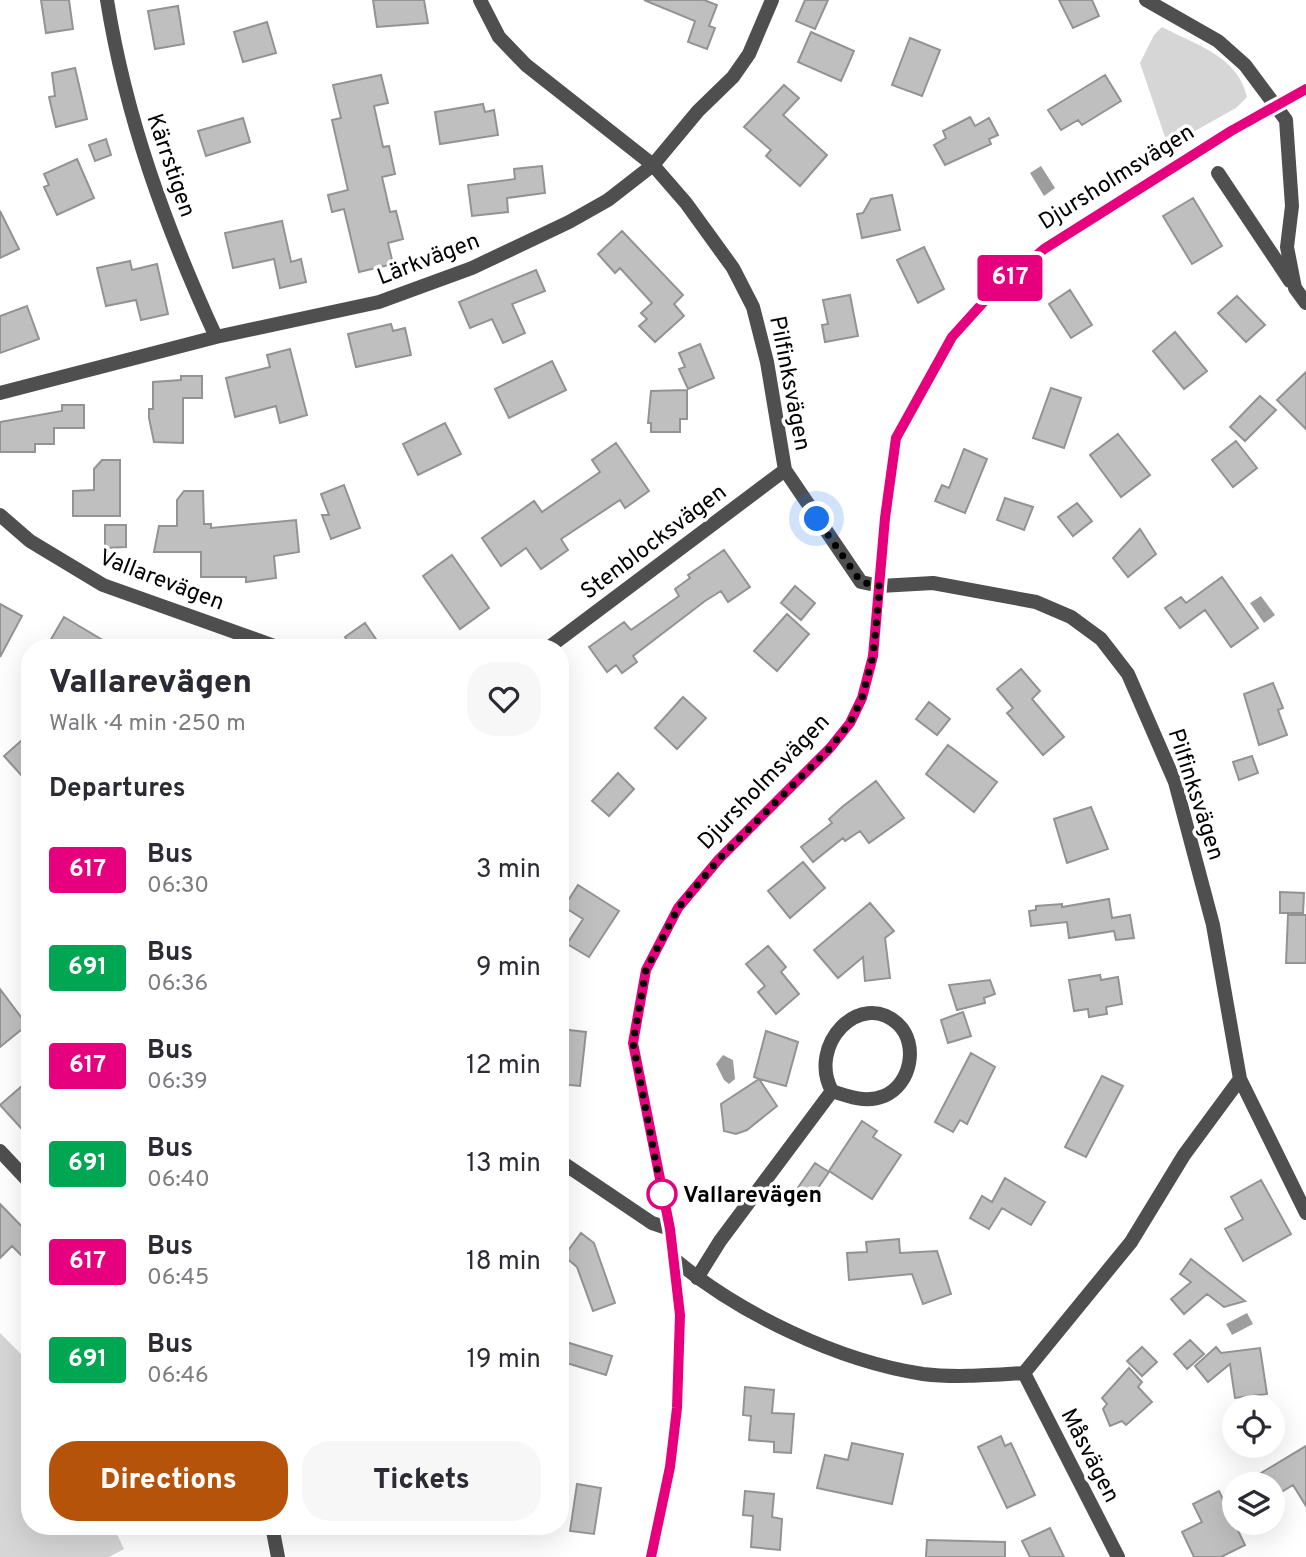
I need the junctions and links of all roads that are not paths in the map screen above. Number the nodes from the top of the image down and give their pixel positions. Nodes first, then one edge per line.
1 (107, 0) edge
2 (481, 0) edge
3 (772, 0) edge
4 (1146, 0) edge
5 (1306, 89) edge
6 (1277, 106) junction
7 (653, 165) junction
8 (1217, 173) dead end
9 (1294, 288) junction
10 (1306, 303) edge
11 (216, 337) junction
12 (0, 393) edge
13 (785, 470) junction
14 (0, 515) edge
15 (880, 586) junction
16 (255, 639) edge
17 (560, 639) edge
18 (1240, 1079) junction
19 (832, 1091) junction
20 (0, 1151) edge
21 (569, 1167) edge
22 (21, 1173) edge
23 (1306, 1213) edge
24 (670, 1229) junction
25 (674, 1259) junction
26 (697, 1278) junction
27 (1024, 1373) junction
28 (274, 1535) edge
29 (278, 1557) edge
30 (651, 1557) edge
31 (1118, 1557) edge

1 - 11 street, Kärrstigen
2 - 7 street, Pilfinksvägen
3 - 7 street, Lärkvägen
4 - 6 street
5 - 6 street, Djursholmsvägen
6 - 9 street
6 - 15 street, Djursholmsvägen
7 - 11 street, Lärkvägen
7 - 13 street, Pilfinksvägen
8 - 9 street
9 - 10 street
11 - 12 street, Lärkvägen
13 - 15 street, Pilfinksvägen
13 - 17 street, Stenblocksvägen
14 - 16 street, Vallarevägen
15 - 18 street, Pilfinksvägen
15 - 24 street, Djursholmsvägen
18 - 23 street, Pilfinksvägen
18 - 27 street
19 - 19 street
19 - 26 street
20 - 22 street
21 - 24 street
24 - 25 street, Djursholmsvägen
25 - 26 street
25 - 30 street, Djursholmsvägen
26 - 27 street
27 - 31 street, Måsvägen
28 - 29 street

